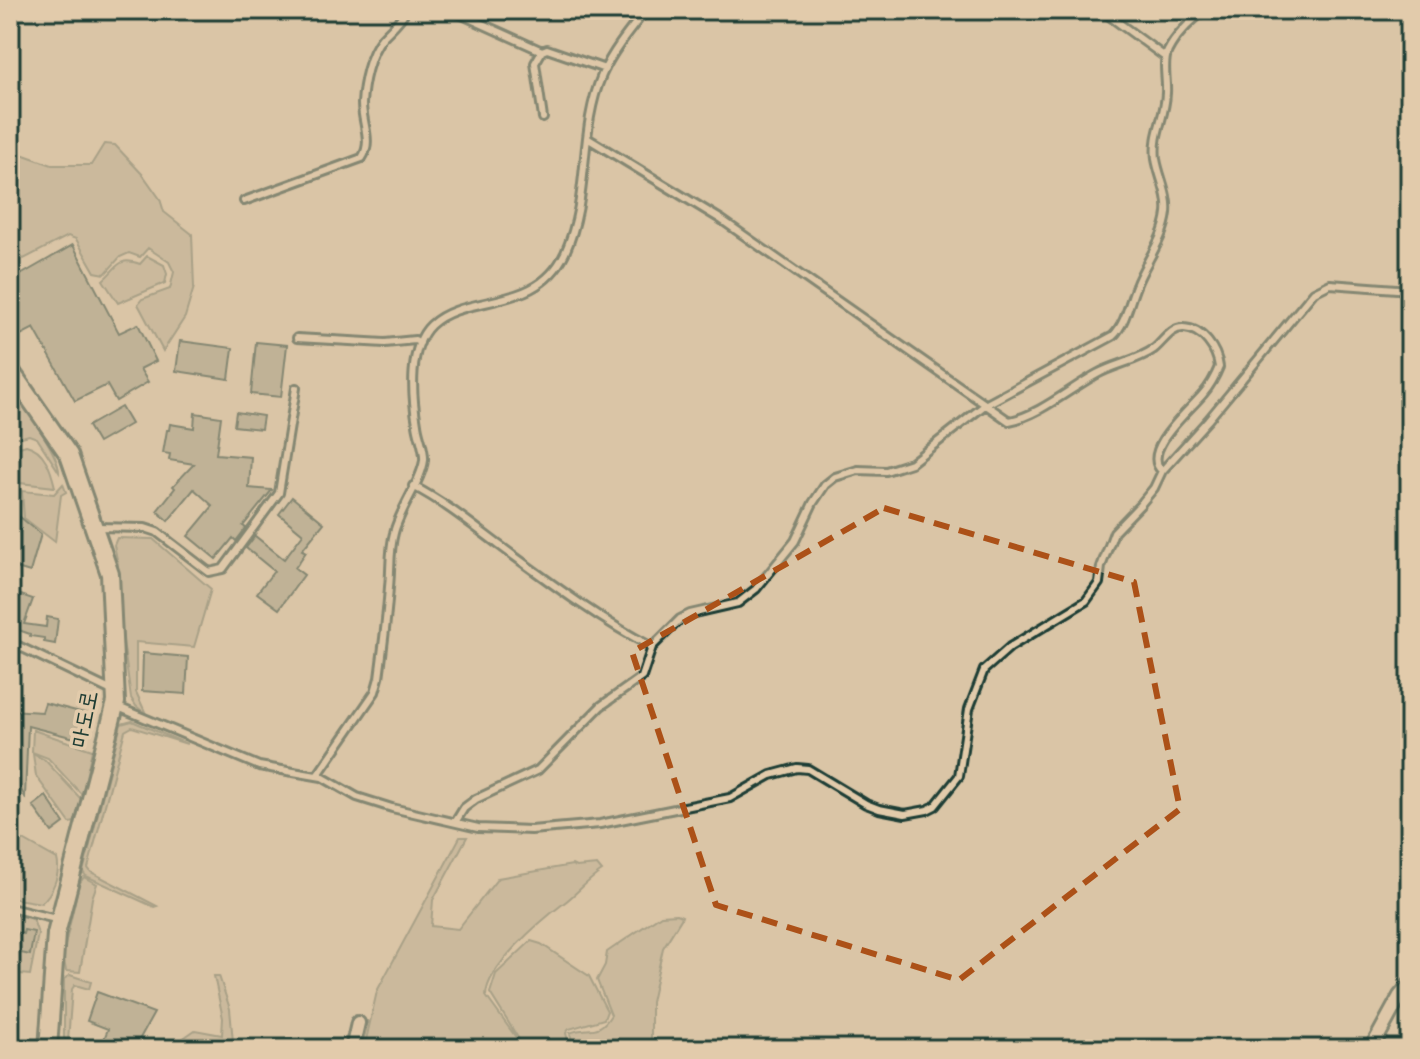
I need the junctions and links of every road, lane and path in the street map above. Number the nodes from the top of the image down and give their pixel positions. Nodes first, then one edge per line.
1 (406, 10) edge
2 (451, 10) edge
3 (646, 10) edge
4 (1101, 10) edge
5 (1205, 10) edge
6 (542, 51) junction
7 (1165, 57) junction
8 (605, 69) junction
9 (543, 118) dead end
10 (587, 138) junction
11 (244, 201) dead end
12 (1410, 290) edge
13 (297, 338) dead end
14 (420, 343) junction
15 (10, 370) edge
16 (296, 388) dead end
17 (985, 405) junction
18 (1162, 471) junction
19 (413, 486) junction
20 (94, 527) junction
21 (10, 642) edge
22 (652, 647) junction
23 (115, 699) junction
24 (317, 776) junction
25 (456, 821) junction
26 (10, 908) edge
27 (60, 919) junction
28 (1410, 984) edge
29 (358, 1023) dead end
30 (10, 1047) edge
31 (39, 1049) edge
32 (48, 1049) edge
33 (352, 1049) edge
34 (1371, 1049) edge

1 - 11 lane
2 - 6 lane
3 - 8 lane
4 - 7 lane
5 - 7 lane
6 - 8 lane
6 - 9 lane
7 - 17 lane
8 - 10 lane
10 - 14 lane
10 - 17 lane
12 - 18 lane
13 - 14 lane
14 - 19 lane
15 - 20 main road, 마도로
16 - 20 lane
17 - 18 lane
17 - 22 lane
18 - 25 lane
19 - 22 lane
19 - 24 lane
20 - 23 main road, 마도로
21 - 23 lane
22 - 25 lane
23 - 24 lane
23 - 27 main road, 마도로
24 - 25 lane
26 - 27 lane
27 - 32 main road, 마도로
28 - 34 street
29 - 33 street
30 - 31 lane

